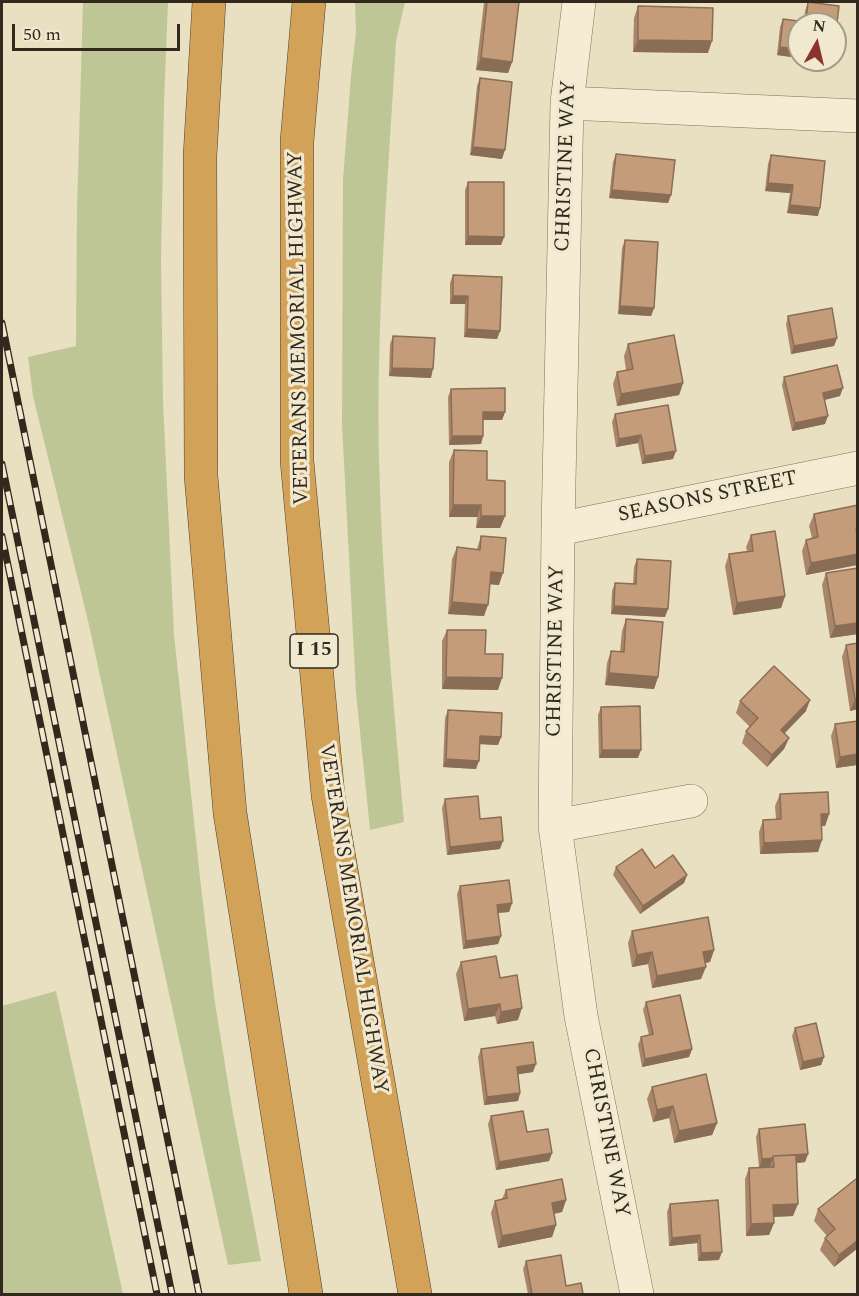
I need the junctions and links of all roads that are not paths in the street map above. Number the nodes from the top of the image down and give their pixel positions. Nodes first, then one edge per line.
1 (209, 2) edge
2 (309, 2) edge
3 (579, 2) edge
4 (567, 103) junction
5 (858, 116) edge
6 (858, 468) edge
7 (558, 529) junction
8 (691, 801) dead end
9 (555, 826) junction
10 (306, 1294) edge
11 (415, 1294) edge
12 (638, 1294) edge

1 - 10 highway
2 - 11 highway, VETERANS MEMORIAL HIGHWAY / I 15
3 - 4 street, CHRISTINE WAY
4 - 5 street
4 - 7 street, CHRISTINE WAY
6 - 7 street, SEASONS STREET
7 - 9 street, CHRISTINE WAY
8 - 9 street
9 - 12 street, CHRISTINE WAY

